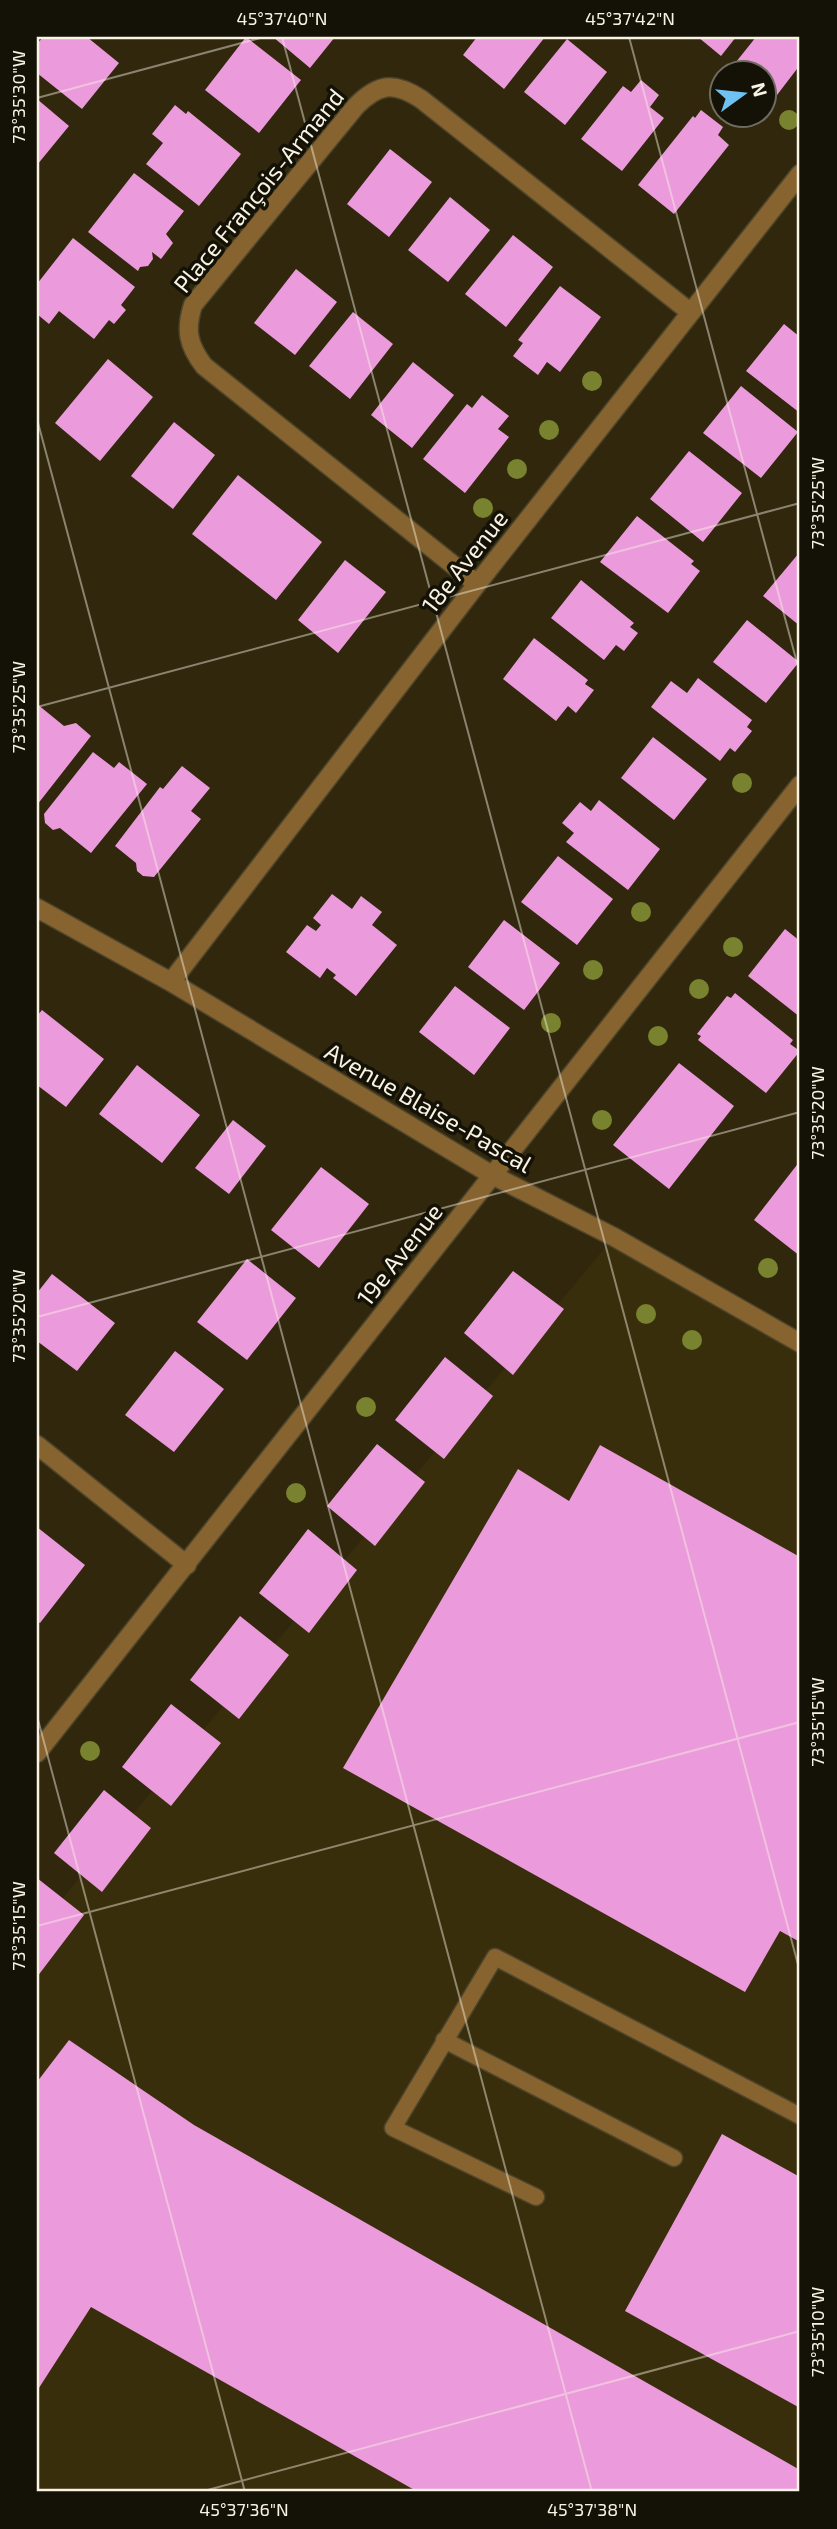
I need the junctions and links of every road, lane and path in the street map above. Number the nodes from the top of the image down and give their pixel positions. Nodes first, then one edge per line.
1 (800, 174) edge
2 (690, 312) junction
3 (477, 584) junction
4 (800, 785) edge
5 (37, 908) edge
6 (171, 982) junction
7 (492, 1175) junction
8 (800, 1343) edge
9 (37, 1445) edge
10 (187, 1565) junction
11 (37, 1753) edge
12 (444, 2040) junction
13 (800, 2116) edge
14 (674, 2158) dead end
15 (536, 2197) dead end

1 - 2 street, 18e Avenue
2 - 3 street, 18e Avenue
2 - 3 street, Place François-Armand
3 - 6 street, 18e Avenue
4 - 7 street, 19e Avenue
5 - 6 street, Avenue Blaise-Pascal
6 - 7 street, Avenue Blaise-Pascal
7 - 8 street, Avenue Blaise-Pascal
7 - 10 street, 19e Avenue
9 - 10 street
10 - 11 street, 19e Avenue
12 - 13 lane
12 - 14 lane
12 - 15 lane

